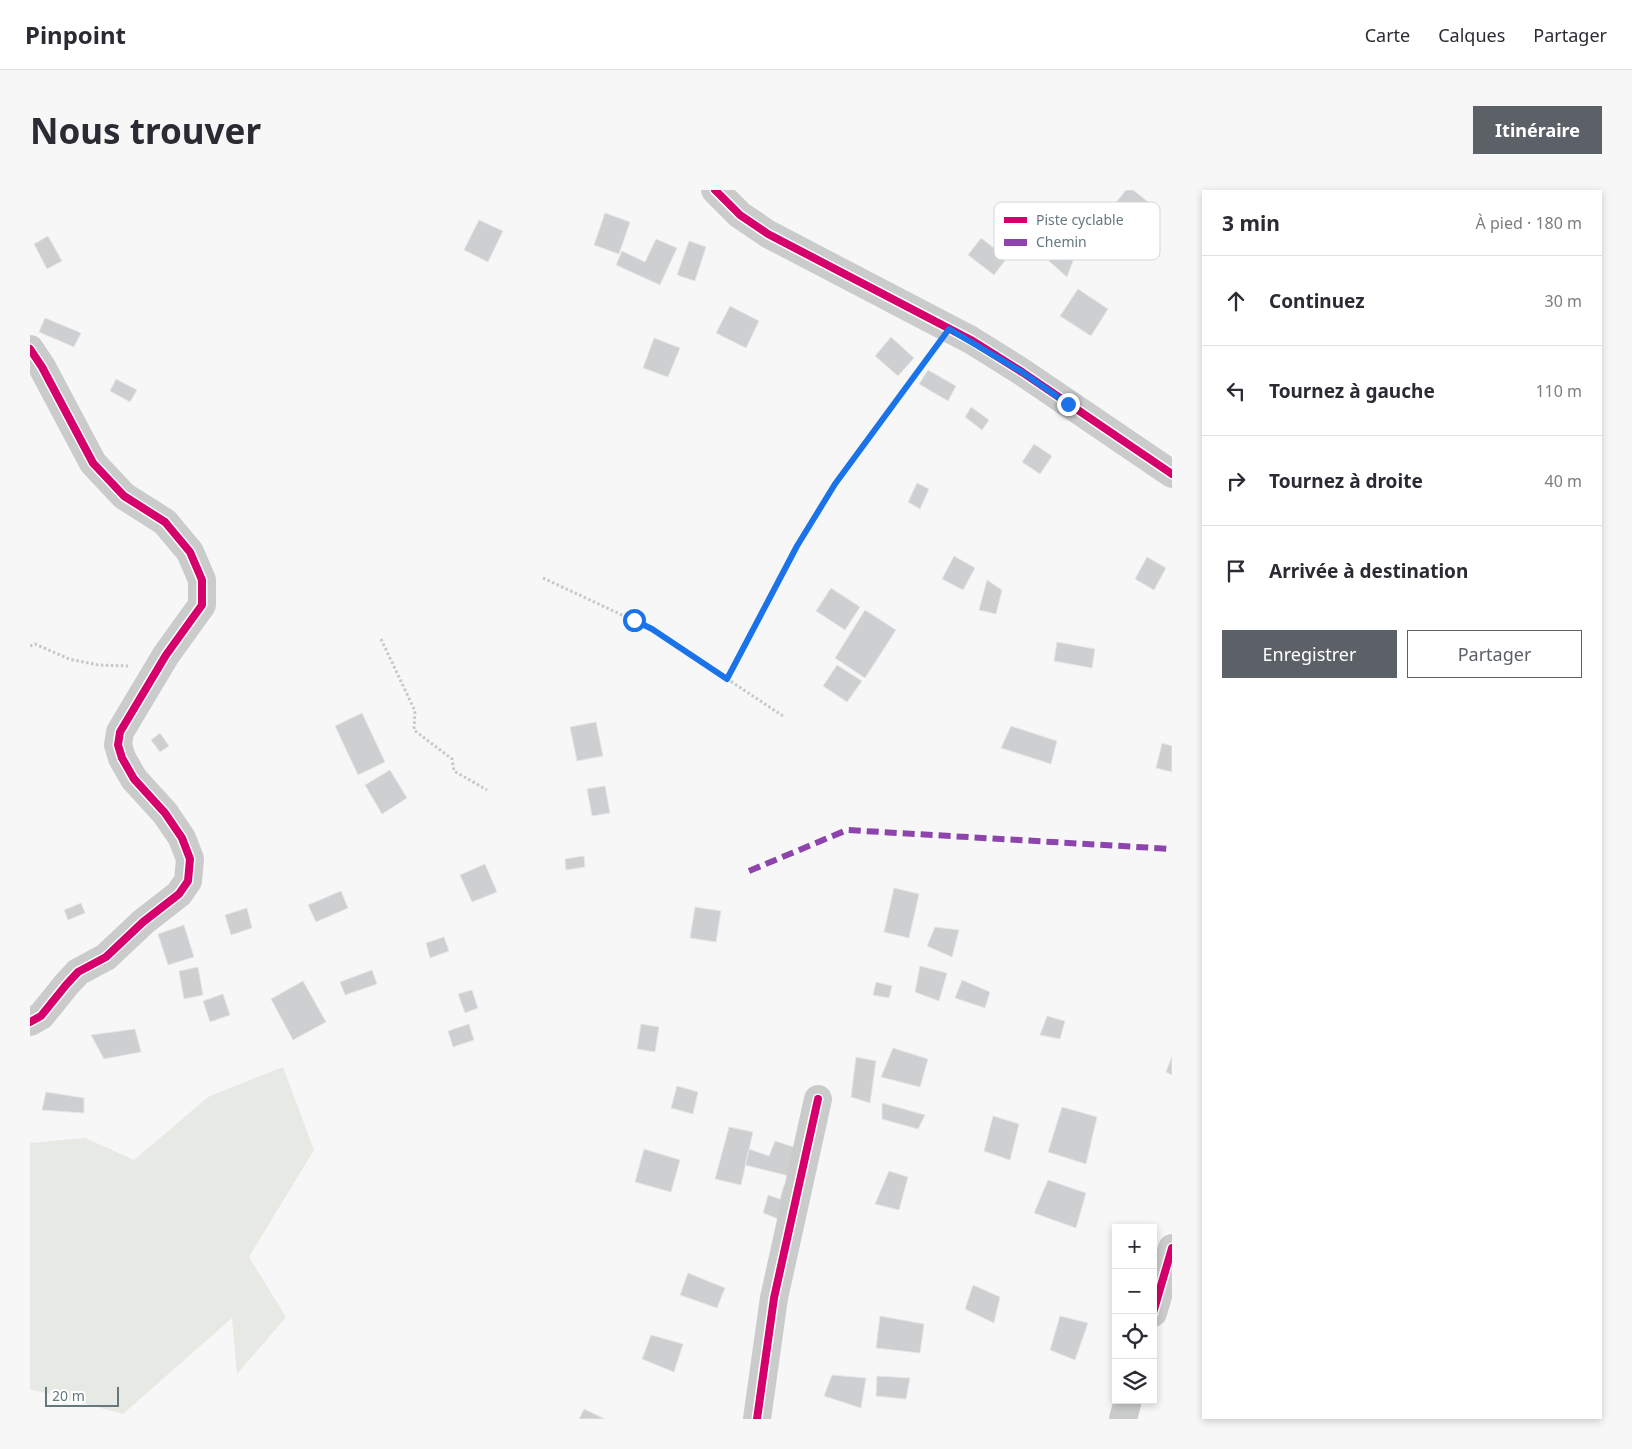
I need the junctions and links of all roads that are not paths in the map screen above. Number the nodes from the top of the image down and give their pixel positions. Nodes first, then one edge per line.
1 (715, 190) edge
2 (30, 349) edge
3 (1172, 474) edge
4 (30, 1022) edge
5 (818, 1099) dead end
6 (1172, 1248) edge
7 (1157, 1299) edge
8 (1127, 1404) edge
9 (756, 1419) edge
10 (1123, 1419) edge

1 - 3 street
2 - 4 street
5 - 9 street
6 - 7 street
8 - 10 street

